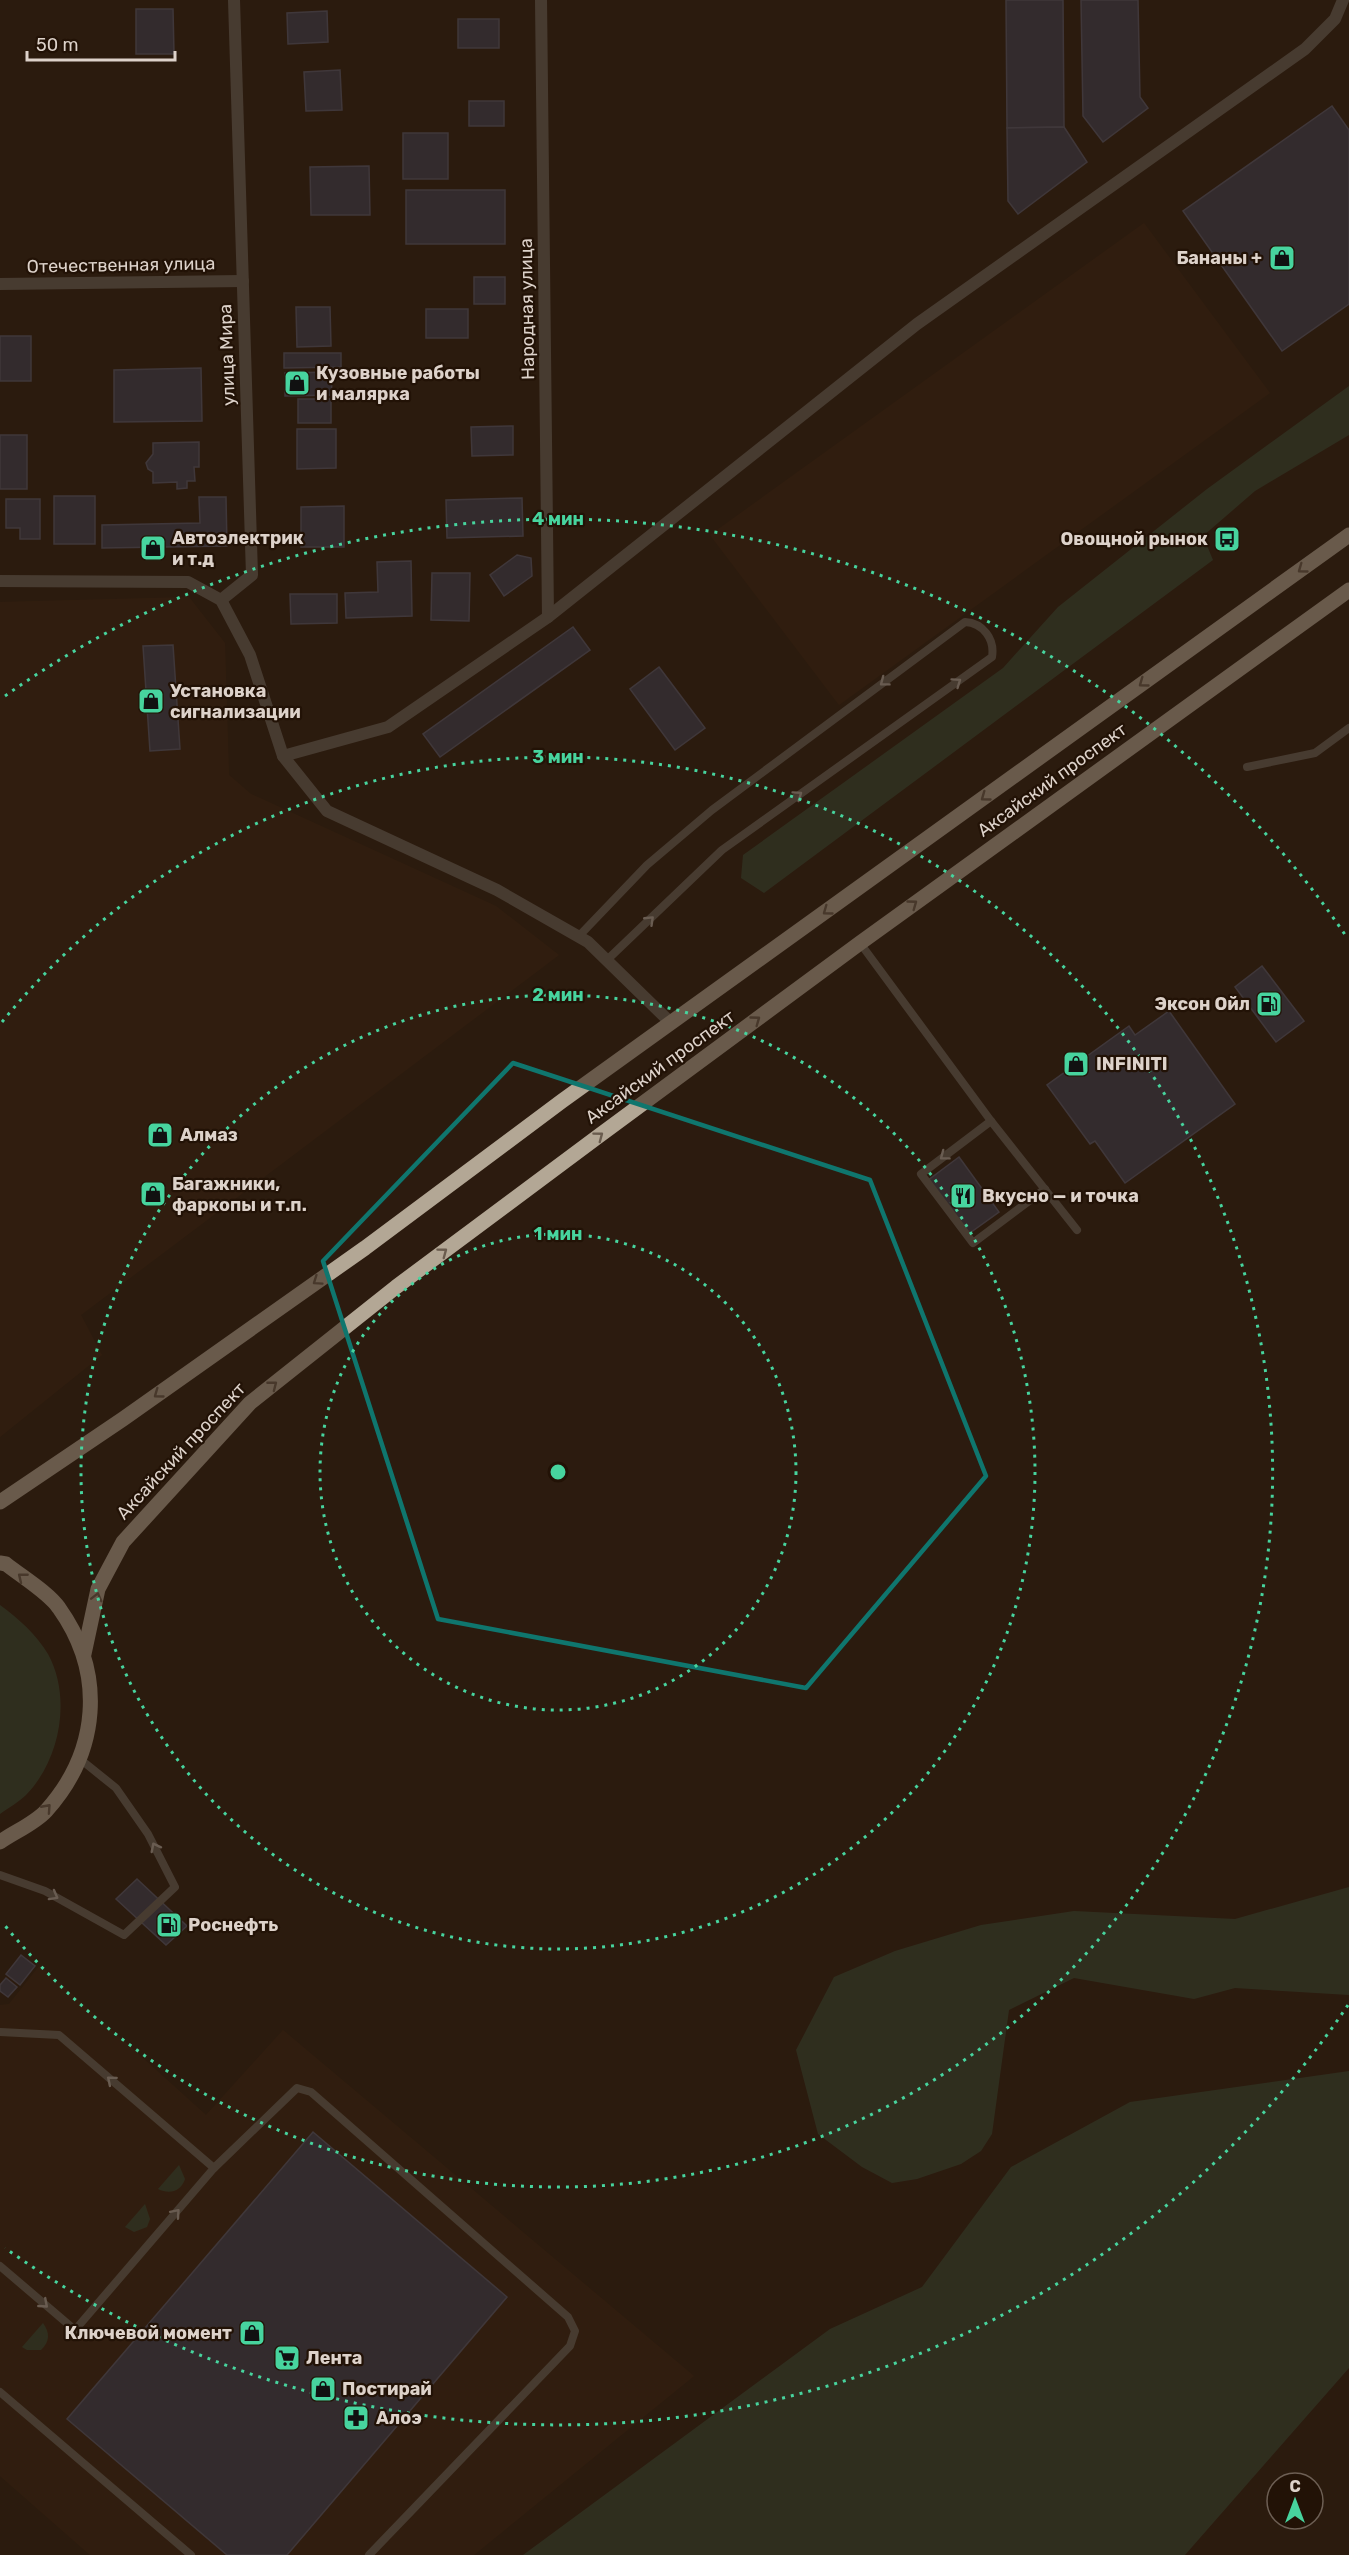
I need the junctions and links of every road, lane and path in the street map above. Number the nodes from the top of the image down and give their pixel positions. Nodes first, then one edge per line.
1 (234, 0) edge
2 (541, 0) edge
3 (1343, 0) edge
4 (243, 281) junction
5 (0, 284) edge
6 (1349, 535) edge
7 (0, 581) edge
8 (1349, 590) edge
9 (221, 600) junction
10 (548, 617) junction
11 (1349, 728) edge
12 (283, 756) junction
13 (1247, 767) dead end
14 (579, 936) junction
15 (860, 943) junction
16 (608, 960) junction
17 (671, 1023) junction
18 (991, 1121) junction
19 (1045, 1189) junction
20 (1077, 1230) dead end
21 (0, 1502) edge
22 (0, 1563) edge
23 (84, 1654) junction
24 (80, 1759) junction
25 (0, 1842) edge
26 (0, 1875) edge
27 (0, 2032) edge
28 (214, 2168) junction
29 (0, 2266) edge
30 (0, 2392) edge
31 (191, 2555) edge
32 (369, 2555) edge

1 - 4 street, улица Мира
2 - 10 street, Народная улица
3 - 10 street
4 - 5 street, Отечественная улица
4 - 9 street, улица Мира
6 -> 17 main road, Аксайский проспект
7 - 9 street
15 -> 8 main road, Аксайский проспект
9 - 12 street
10 - 12 street
11 - 13 lane
12 - 14 street
14 - 16 street
16 -> 14 lane
15 - 18 lane
23 -> 15 main road, Аксайский проспект
16 - 17 street
17 -> 21 main road, Аксайский проспект
18 - 19 lane
18 -> 19 lane
19 - 20 lane
23 -> 22 main road
23 - 24 main road
25 -> 24 main road
26 -> 24 lane
28 -> 27 lane
29 -> 28 lane
28 - 32 lane
30 - 31 lane

